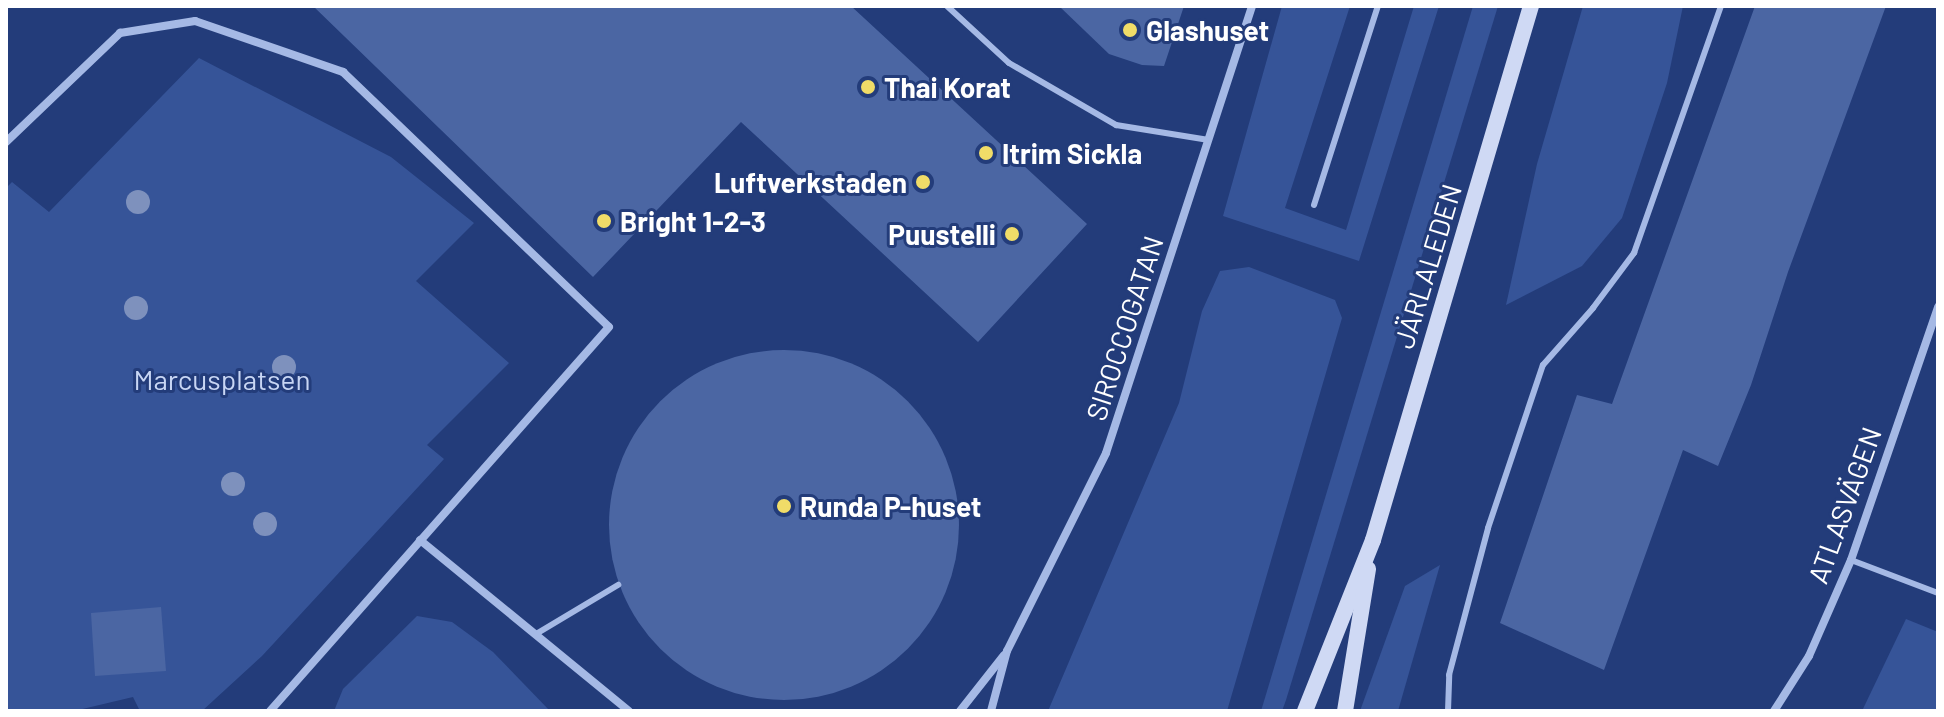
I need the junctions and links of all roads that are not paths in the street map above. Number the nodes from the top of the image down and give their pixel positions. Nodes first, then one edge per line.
1 (947, 6) edge
2 (1252, 6) edge
3 (1378, 6) edge
4 (1531, 6) edge
5 (1721, 6) edge
6 (1209, 140) junction
7 (6, 142) edge
8 (1314, 205) dead end
9 (1938, 307) edge
10 (420, 540) junction
11 (1373, 540) junction
12 (1851, 560) junction
13 (618, 585) dead end
14 (1938, 593) edge
15 (536, 634) junction
16 (1007, 651) junction
17 (270, 711) edge
18 (629, 711) edge
19 (960, 711) edge
20 (991, 711) edge
21 (1305, 711) edge
22 (1345, 711) edge
23 (1448, 711) edge
24 (1774, 711) edge

1 - 6 lane
2 - 6 street, SIROCCOGATAN
3 - 8 lane
4 - 11 main road, JÄRLALEDEN
5 - 23 lane
6 - 16 street, SIROCCOGATAN
7 - 10 street
9 - 12 street, ATLASVÄGEN
10 - 15 street
10 - 17 street
11 - 21 main road, JÄRLALEDEN
11 - 22 main road, JÄRLALEDEN
12 - 14 lane
12 - 24 street, ATLASVÄGEN
13 - 15 lane
15 - 18 street
16 - 19 street, SIROCCOGATAN
16 - 20 street, SIROCCOGATAN

